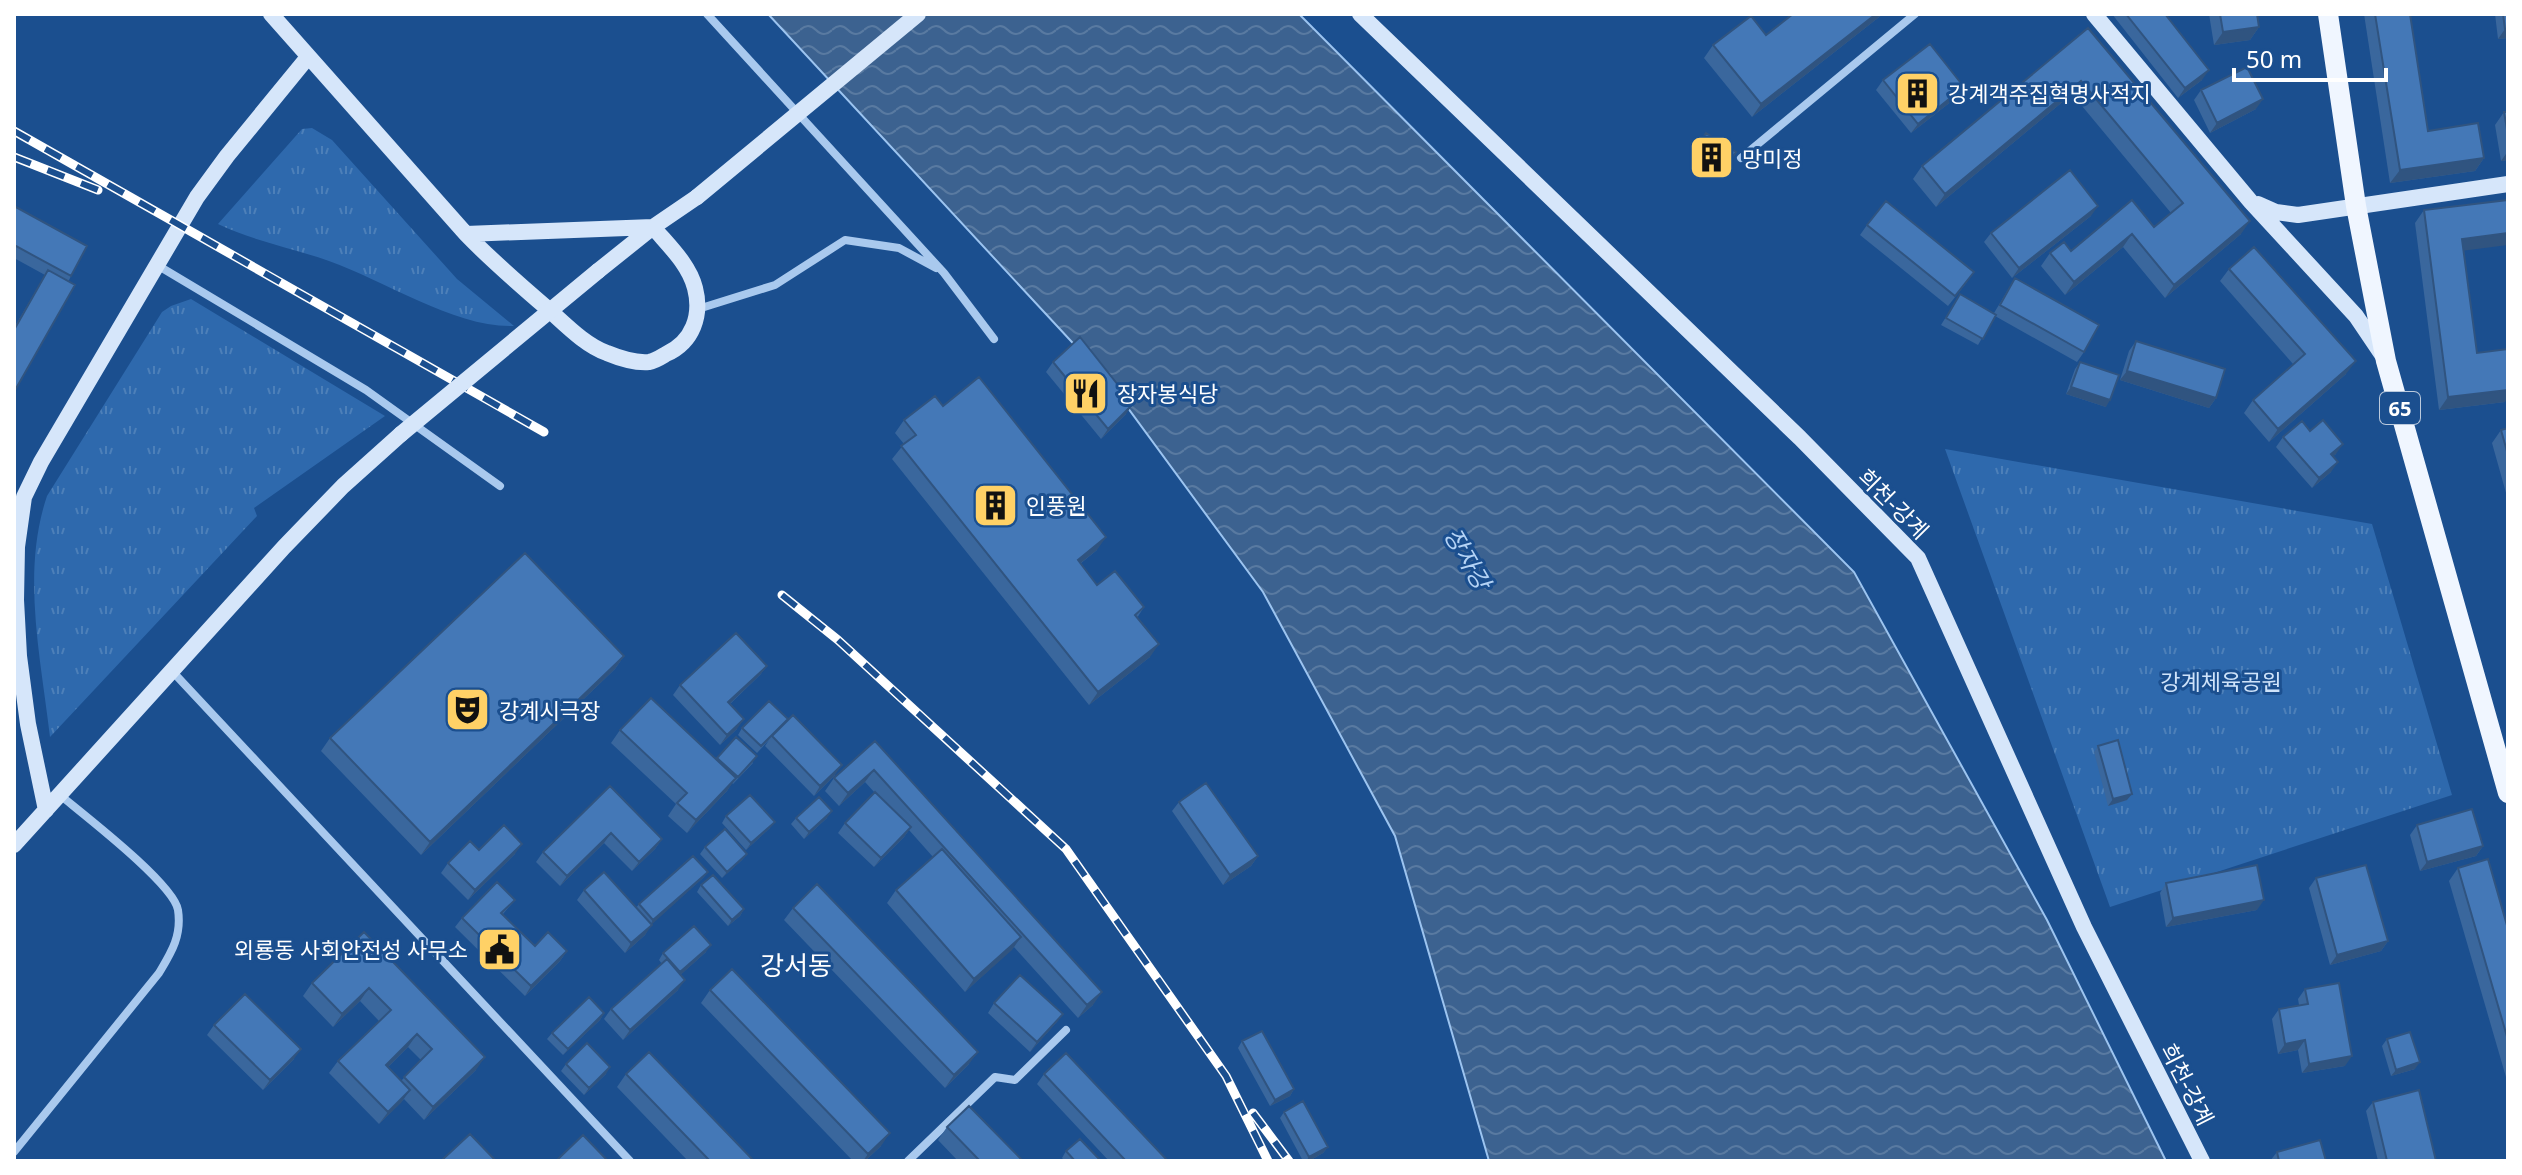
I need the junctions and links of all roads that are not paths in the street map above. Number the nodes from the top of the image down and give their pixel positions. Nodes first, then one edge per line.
1 (271, 14) edge
2 (707, 14) edge
3 (918, 14) edge
4 (1360, 14) edge
5 (1915, 14) edge
6 (2094, 14) edge
7 (2328, 14) edge
8 (308, 57) junction
9 (1741, 158) dead end
10 (2508, 184) edge
11 (2251, 202) junction
12 (2356, 206) junction
13 (653, 227) junction
14 (466, 234) junction
15 (157, 265) junction
16 (944, 273) junction
17 (698, 309) junction
18 (994, 339) dead end
19 (2386, 361) junction
20 (500, 486) dead end
21 (172, 671) junction
22 (2508, 793) edge
23 (60, 795) junction
24 (46, 810) junction
25 (14, 845) edge
26 (1066, 1030) edge
27 (14, 1152) edge
28 (630, 1161) edge
29 (908, 1161) edge
30 (2202, 1161) edge

1 - 8 main road
2 - 16 street
3 - 13 main road, bridge
4 - 30 main road, 희천-강계
5 - 9 street
6 - 11 main road
7 - 12 main road, 65
8 - 14 main road
8 - 15 main road
10 - 12 main road
11 - 12 main road
11 - 19 main road
12 - 19 main road, 65
13 - 14 main road
13 - 17 main road
13 - 21 main road, bridge
14 - 17 main road
15 - 20 street
15 - 24 main road
16 - 17 street
16 - 18 street
19 - 22 main road, 65
21 - 23 main road
21 - 28 street
23 - 24 main road
23 - 27 street
24 - 25 main road
26 - 29 street

